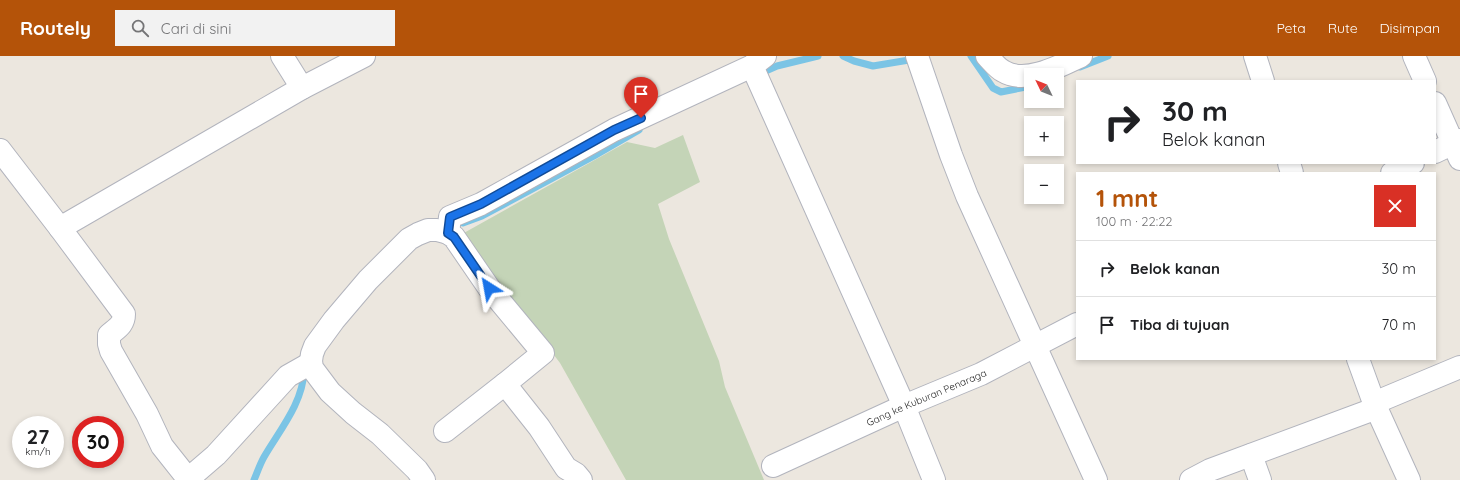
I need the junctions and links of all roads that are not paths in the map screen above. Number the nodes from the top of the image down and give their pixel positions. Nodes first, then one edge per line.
1 (282, 56) edge
2 (364, 56) edge
3 (917, 56) edge
4 (987, 56) edge
5 (1081, 56) edge
6 (1255, 56) edge
7 (1414, 56) edge
8 (756, 63) edge
9 (1263, 80) edge
10 (1425, 80) edge
11 (302, 88) junction
12 (1436, 106) edge
13 (1452, 148) edge
14 (0, 150) edge
15 (1411, 164) edge
16 (1394, 172) edge
17 (60, 228) junction
18 (448, 233) junction
19 (1076, 325) edge
20 (1035, 346) junction
21 (1358, 360) edge
22 (311, 363) junction
23 (1460, 366) edge
24 (505, 384) junction
25 (904, 406) junction
26 (1375, 406) junction
27 (445, 431) dead end
28 (1251, 455) junction
29 (774, 466) dead end
30 (189, 480) edge
31 (424, 480) edge
32 (581, 480) edge
33 (934, 480) edge
34 (1096, 480) edge
35 (1191, 480) edge
36 (1260, 480) edge
37 (1409, 480) edge

1 - 11 street
2 - 11 street
3 - 20 street
4 - 5 street
6 - 9 street
7 - 10 street
8 - 18 street
8 - 25 street
11 - 17 street
12 - 13 street
14 - 17 street
15 - 16 street
17 - 30 street
18 - 22 street
18 - 24 street
19 - 20 street, Gang ke Kuburan Penaraga
20 - 25 street, Gang ke Kuburan Penaraga
20 - 34 street
21 - 26 street
22 - 30 street
22 - 31 street
23 - 26 street
24 - 27 street
24 - 32 street
25 - 29 street, Gang ke Kuburan Penaraga
25 - 33 street
26 - 28 street
26 - 37 street
28 - 35 street
28 - 36 street

